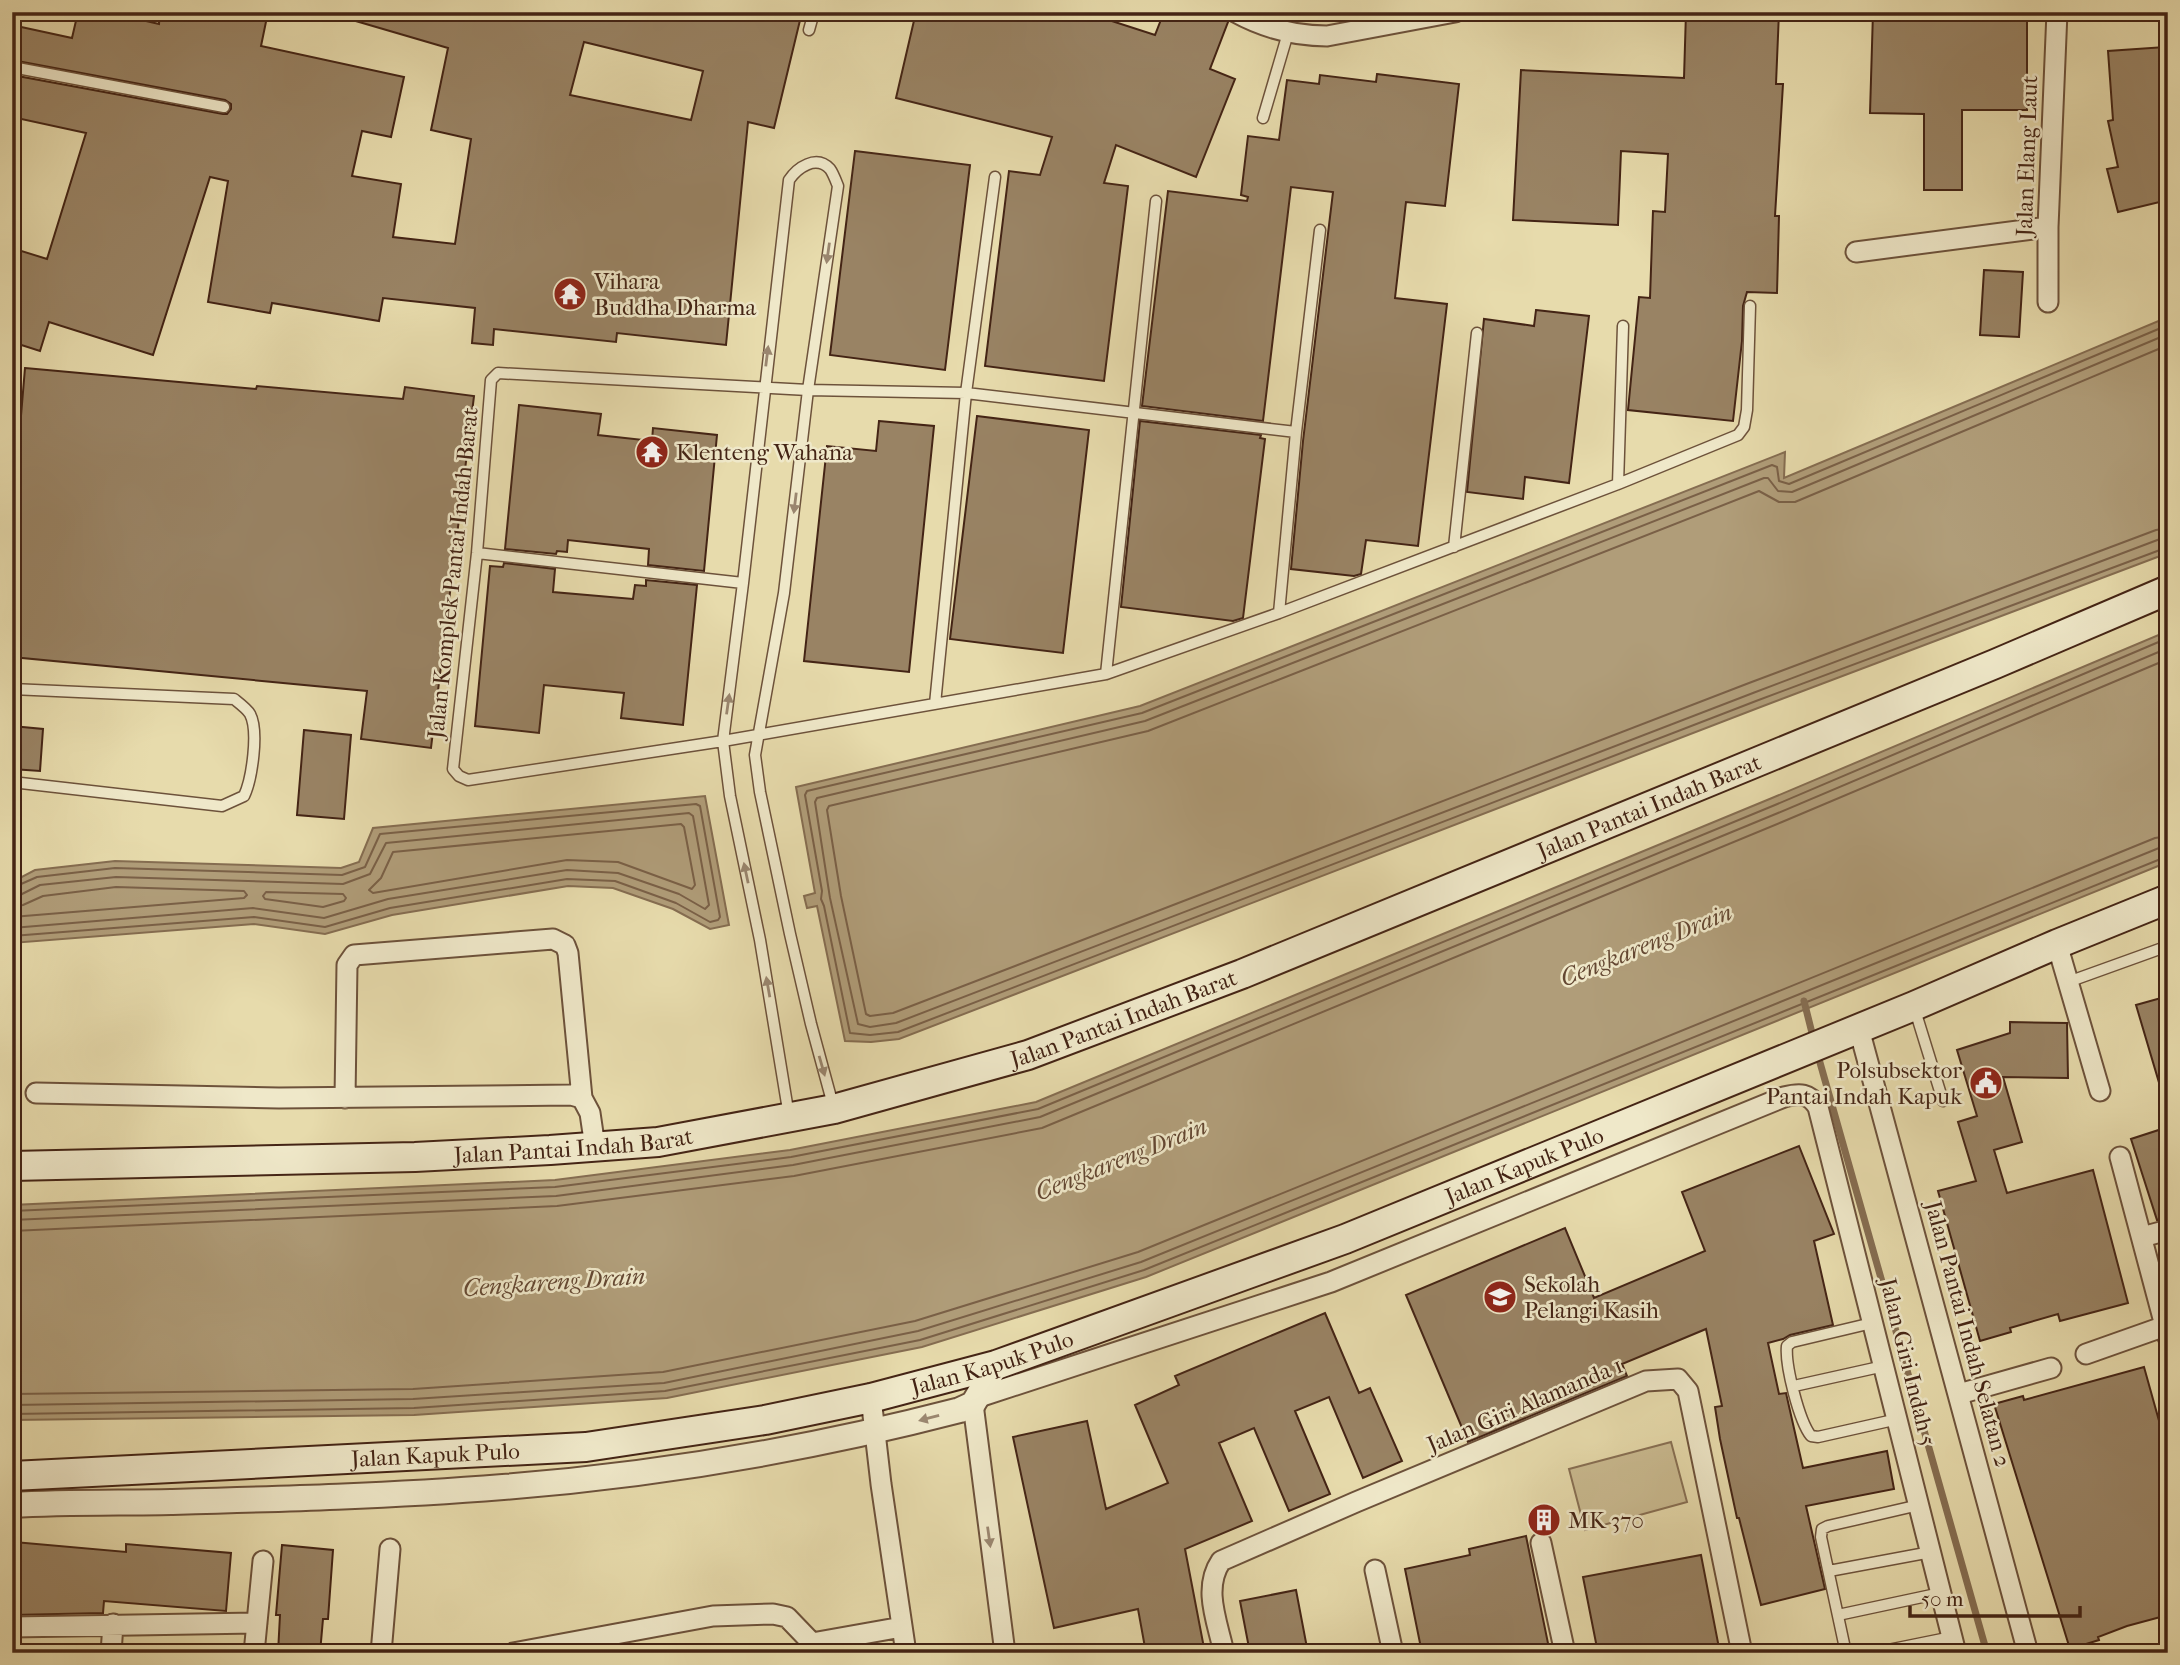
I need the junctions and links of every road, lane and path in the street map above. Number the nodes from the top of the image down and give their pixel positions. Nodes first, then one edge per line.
1 (814, 12) edge
2 (1235, 12) edge
3 (1455, 12) edge
4 (2057, 12) edge
5 (809, 30) dead end
6 (1288, 33) junction
7 (12, 67) edge
8 (224, 107) dead end
9 (1263, 118) dead end
10 (995, 177) dead end
11 (1156, 201) dead end
12 (2048, 227) junction
13 (1320, 230) dead end
14 (1856, 252) dead end
15 (2048, 302) dead end
16 (1750, 306) dead end
17 (1623, 326) dead end
18 (1476, 333) dead end
19 (764, 386) junction
20 (808, 390) junction
21 (966, 393) junction
22 (1133, 413) junction
23 (1296, 432) junction
24 (1618, 484) junction
25 (1454, 547) junction
26 (477, 553) junction
27 (743, 583) junction
28 (2168, 590) edge
29 (1279, 614) junction
30 (1105, 674) junction
31 (12, 689) edge
32 (935, 704) junction
33 (759, 734) junction
34 (723, 741) junction
35 (12, 782) edge
36 (2168, 899) edge
37 (2057, 944) junction
38 (2168, 946) edge
39 (2068, 982) junction
40 (1914, 1006) junction
41 (1859, 1029) junction
42 (2100, 1091) dead end
43 (36, 1093) dead end
44 (345, 1098) junction
45 (582, 1098) junction
46 (1943, 1101) dead end
47 (834, 1109) junction
48 (789, 1119) junction
49 (595, 1147) junction
50 (2120, 1157) dead end
51 (12, 1166) edge
52 (2168, 1230) edge
53 (2142, 1237) junction
54 (1872, 1322) junction
55 (2167, 1329) edge
56 (2086, 1354) dead end
57 (996, 1365) junction
58 (1884, 1366) junction
59 (2051, 1368) dead end
60 (1794, 1386) junction
61 (1959, 1394) junction
62 (871, 1398) junction
63 (976, 1400) junction
64 (1898, 1419) junction
65 (875, 1432) junction
66 (12, 1476) edge
67 (12, 1505) edge
68 (1919, 1505) junction
69 (1541, 1544) dead end
70 (390, 1549) dead end
71 (1931, 1552) junction
72 (263, 1561) dead end
73 (1376, 1570) dead end
74 (1829, 1571) junction
75 (1941, 1593) junction
76 (1838, 1615) junction
77 (257, 1623) junction
78 (113, 1625) junction
79 (12, 1627) edge
80 (902, 1627) junction
81 (1954, 1645) edge
82 (813, 1648) edge
83 (111, 1653) edge
84 (254, 1653) edge
85 (381, 1653) edge
86 (513, 1653) edge
87 (906, 1653) edge
88 (1005, 1653) edge
89 (1224, 1653) edge
90 (1392, 1653) edge
91 (1565, 1653) edge
92 (1742, 1653) edge
93 (1846, 1653) edge
94 (1873, 1653) edge
95 (2028, 1653) edge

1 - 5 lane
2 - 6 street
3 - 6 street
4 - 12 street, Jalan Elang Laut
6 - 9 lane
7 - 8 lane
10 - 21 lane
11 - 22 lane
12 - 14 street
12 - 15 street, Jalan Elang Laut
13 - 23 lane
16 - 24 lane, Jalan Komplek Pantai Indah Barat
17 - 24 lane
18 - 25 lane
19 - 20 lane, Jalan Komplek Pantai Indah Barat
19 -> 20 lane
19 - 26 lane, Jalan Komplek Pantai Indah Barat
19 - 27 lane
20 - 21 lane, Jalan Komplek Pantai Indah Barat
20 -> 33 lane
21 - 22 lane, Jalan Komplek Pantai Indah Barat
21 - 32 lane
22 - 23 lane, Jalan Komplek Pantai Indah Barat
22 - 30 lane
23 - 29 lane
24 - 25 lane, Jalan Komplek Pantai Indah Barat
25 - 29 lane, Jalan Komplek Pantai Indah Barat
26 - 27 lane
26 - 34 lane, Jalan Komplek Pantai Indah Barat
34 -> 27 lane
28 - 47 main road, Jalan Pantai Indah Barat
29 - 30 lane, Jalan Komplek Pantai Indah Barat
30 - 32 lane, Jalan Komplek Pantai Indah Barat
31 - 35 lane
32 - 33 lane, Jalan Komplek Pantai Indah Barat
33 - 34 lane, Jalan Komplek Pantai Indah Barat
33 -> 47 lane
48 -> 34 lane
36 - 37 main road, Jalan Kapuk Pulo
37 - 39 street
37 - 40 main road, Jalan Kapuk Pulo
38 - 39 lane
39 - 42 street
40 - 41 main road, Jalan Kapuk Pulo
40 - 46 lane
41 - 57 main road, Jalan Kapuk Pulo
41 - 61 street, Jalan Pantai Indah Selatan 2
43 - 44 street
44 - 45 street
44 - 45 street
45 - 49 street
47 - 48 main road, Jalan Pantai Indah Barat
48 - 49 main road, Jalan Pantai Indah Barat
49 - 51 main road, Jalan Pantai Indah Barat
50 - 53 street
52 - 53 street
53 - 55 street
54 - 58 street, Jalan Giri Indah 5
54 - 60 lane
54 - 63 street, Jalan Giri Indah 5
55 - 56 street
57 - 62 main road, Jalan Kapuk Pulo
57 - 63 street
58 - 60 lane
58 - 64 street, Jalan Giri Indah 5
59 - 61 street
60 - 64 lane
61 - 95 street, Jalan Pantai Indah Selatan 2
62 - 65 street
62 - 66 main road, Jalan Kapuk Pulo
63 -> 65 street, Jalan Kapuk Pulo
63 -> 88 street
64 - 68 street, Jalan Giri Indah 5
65 - 67 street, Jalan Kapuk Pulo
65 - 80 street
68 - 71 street, Jalan Giri Indah 5
68 - 74 lane
69 - 91 street
70 - 85 street
71 - 74 lane
71 - 75 street, Jalan Giri Indah 5
72 - 77 street
73 - 90 street
74 - 76 lane
75 - 76 lane
75 - 81 street, Jalan Giri Indah 5
76 - 93 lane
77 - 78 street
77 - 84 street
78 - 79 street
78 - 83 street
80 - 82 street
80 - 87 street
81 - 94 lane
82 - 86 street
89 - 92 street, Jalan Giri Alamanda 1

